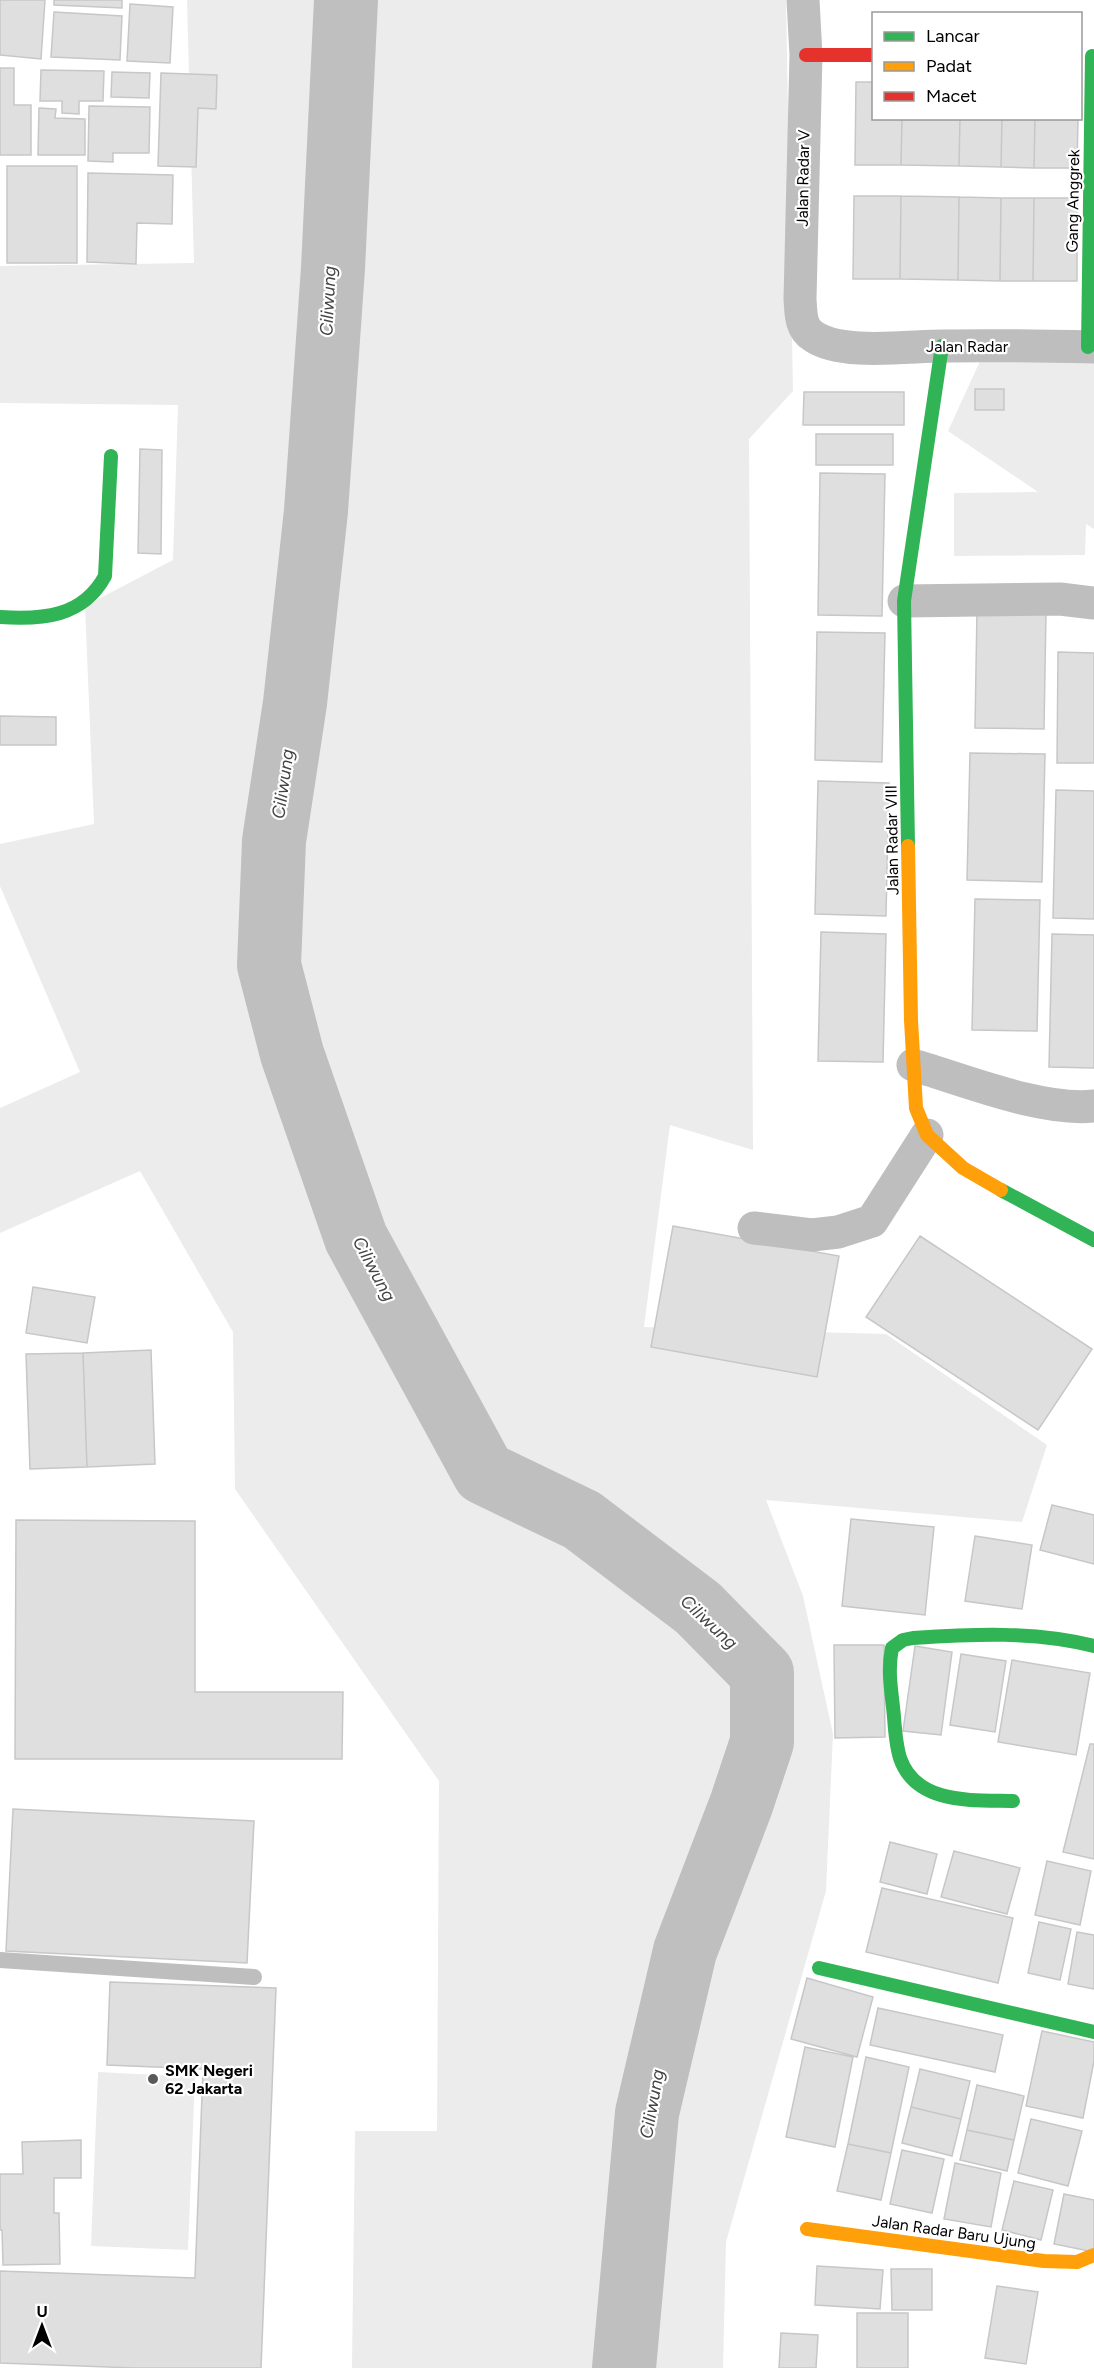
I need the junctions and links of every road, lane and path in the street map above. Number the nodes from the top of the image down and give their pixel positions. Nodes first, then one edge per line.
1 (803, 0) edge
2 (806, 55) junction
3 (872, 55) edge
4 (1089, 56) edge
5 (840, 345) joint
6 (942, 346) junction
7 (1091, 346) edge
8 (111, 456) dead end
9 (904, 601) junction
10 (1094, 603) edge
11 (0, 617) edge
12 (914, 1065) junction
13 (1094, 1106) edge
14 (927, 1135) junction
15 (754, 1228) dead end
16 (1094, 1240) edge
17 (1094, 1646) edge
18 (1013, 1801) dead end
19 (0, 1960) edge
20 (819, 1968) dead end
21 (254, 1977) dead end
22 (1094, 2032) edge
23 (807, 2229) dead end
24 (1094, 2255) edge

1 - 2 street
2 - 3 street
2 - 5 street, Jalan Radar V
4 - 7 street, Gang Anggrek
5 - 6 street, Jalan Radar
6 - 7 street, Jalan Radar
6 - 9 street, Jalan Radar VIII
8 - 11 street
9 - 10 street
9 - 12 street, Jalan Radar VIII
12 - 13 street
12 - 14 street, Jalan Radar VIII
14 - 15 street
14 - 16 street, Jalan Radar VIII
17 - 18 street
19 - 21 lane
20 - 22 street
23 - 24 street, Jalan Radar Baru Ujung

